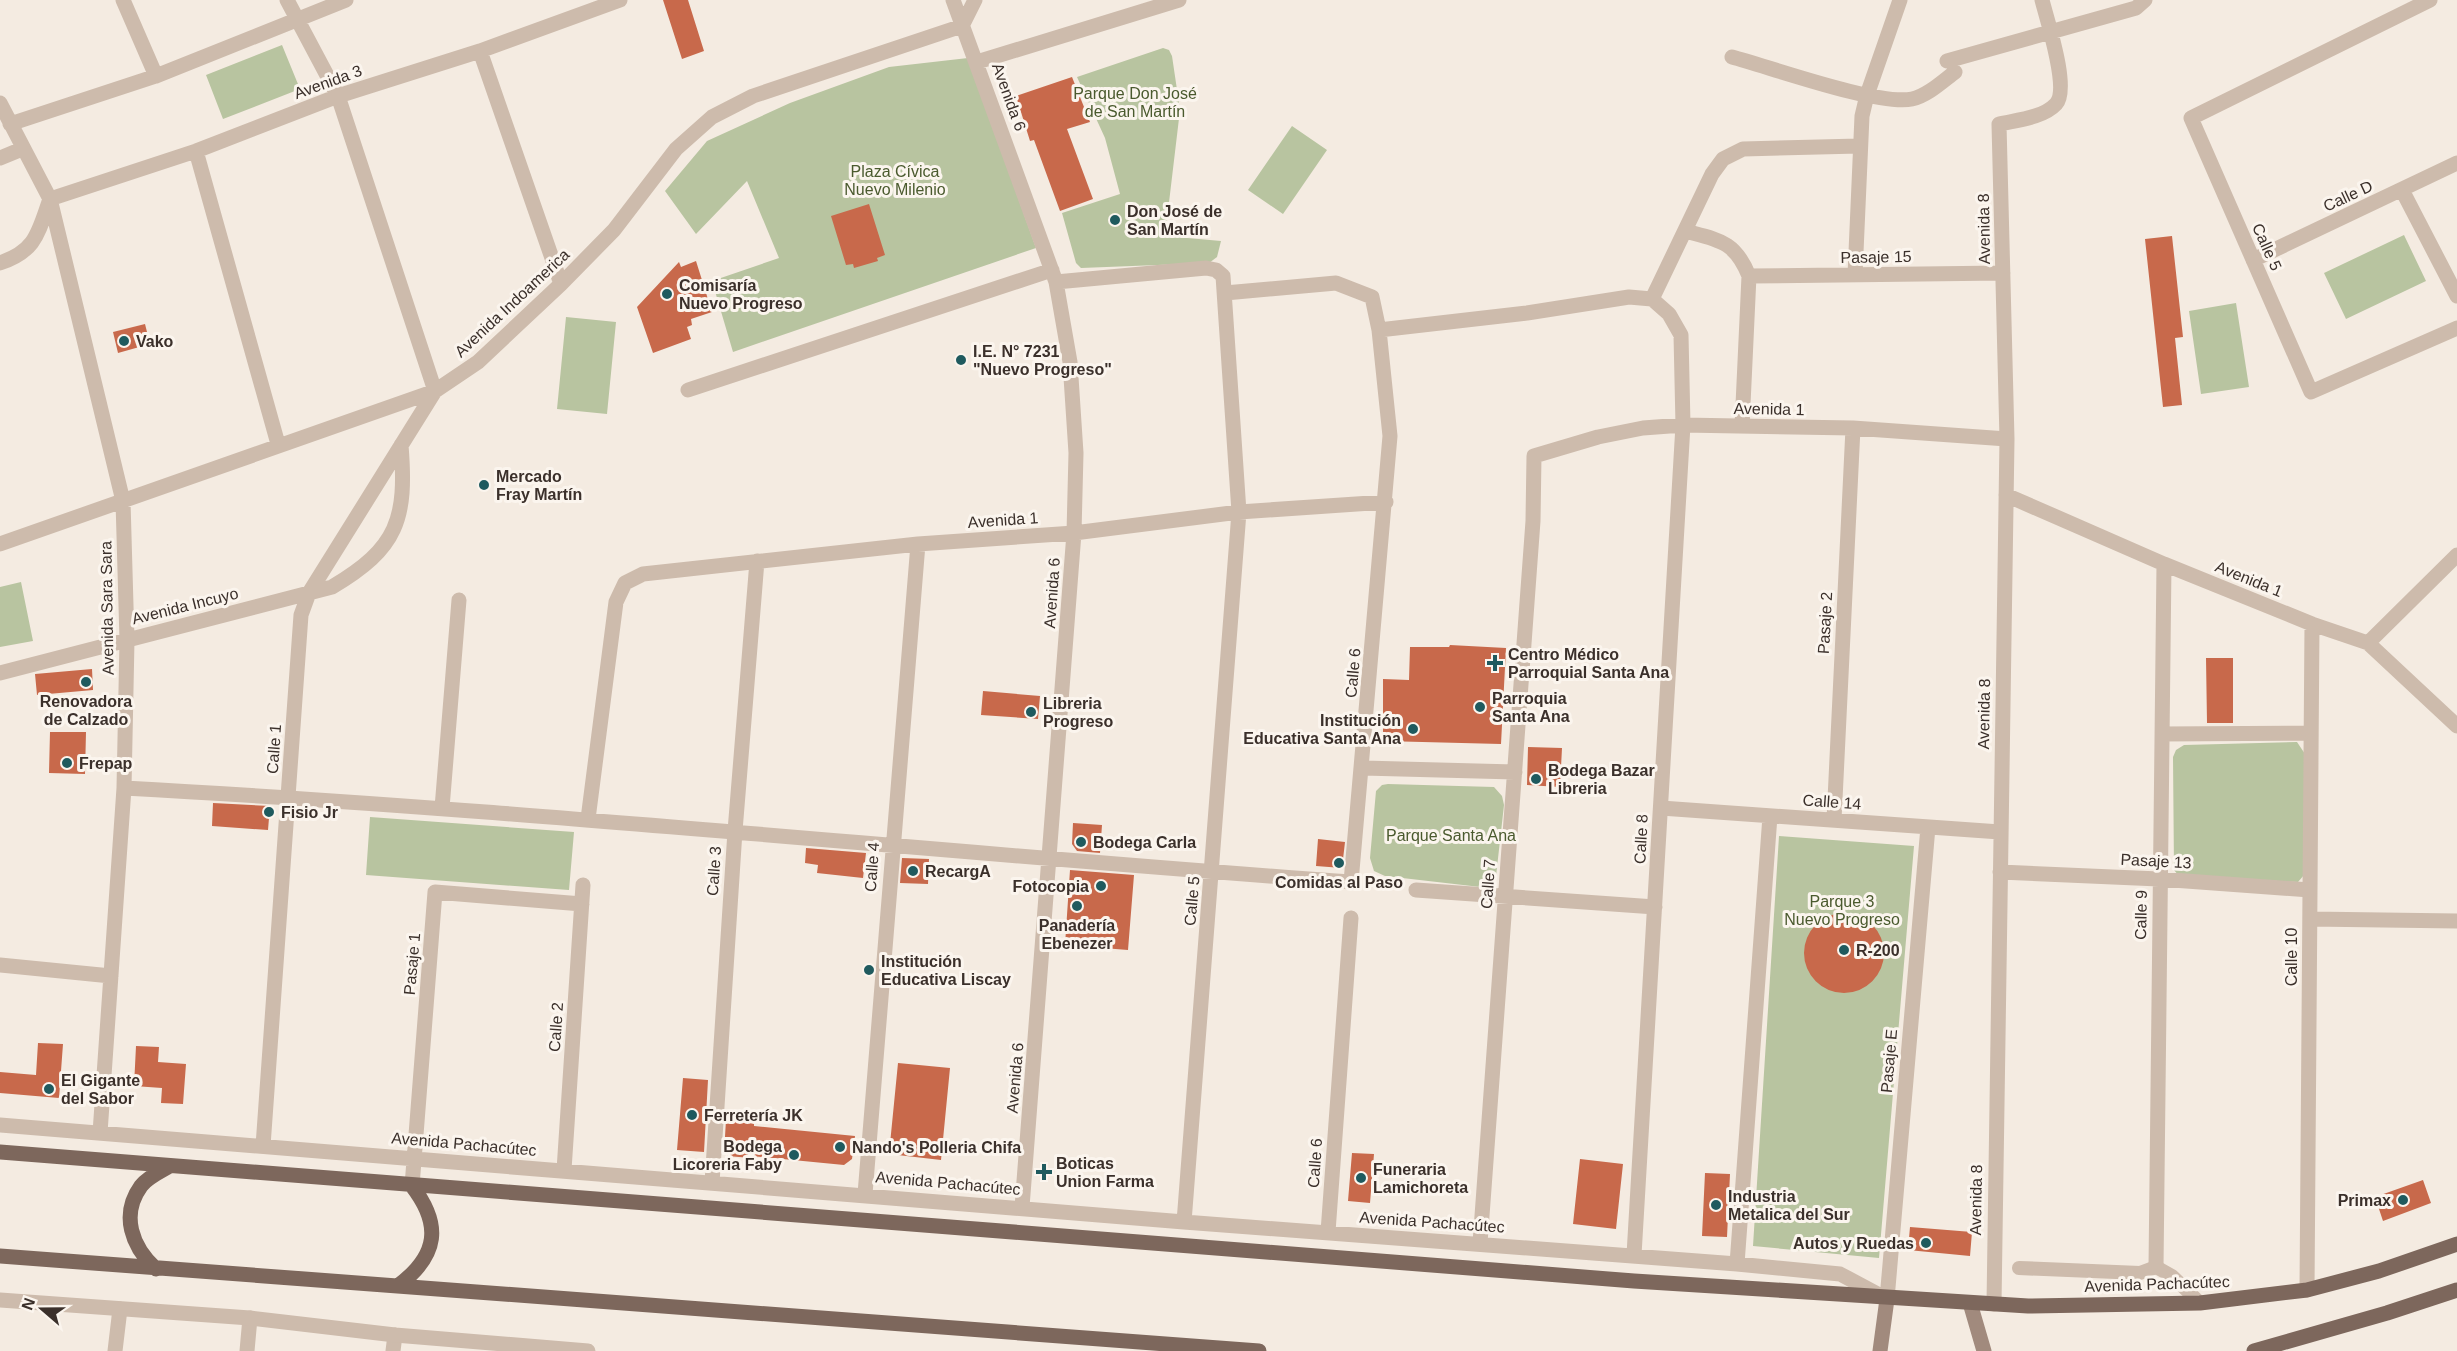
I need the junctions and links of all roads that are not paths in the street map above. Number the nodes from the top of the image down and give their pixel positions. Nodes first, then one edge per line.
1 (123, 0) edge
2 (287, 0) edge
3 (346, 0) edge
4 (620, 0) edge
5 (953, 0) edge
6 (975, 0) edge
7 (1179, 0) edge
8 (1900, 0) edge
9 (2042, 0) edge
10 (2145, 0) edge
11 (2430, 0) edge
12 (296, 21) junction
13 (962, 26) junction
14 (2050, 32) junction
15 (480, 51) junction
16 (1732, 57) dead end
17 (977, 62) junction
18 (156, 76) junction
19 (1867, 95) junction
20 (338, 96) junction
21 (0, 103) edge
22 (10, 124) junction
23 (1859, 146) junction
24 (22, 149) junction
25 (196, 151) junction
26 (0, 158) edge
27 (2457, 163) edge
28 (2402, 190) junction
29 (50, 199) junction
30 (1685, 231) junction
31 (2253, 260) junction
32 (0, 263) edge
33 (2003, 273) junction
34 (1855, 275) junction
35 (1054, 276) junction
36 (1749, 276) junction
37 (561, 284) junction
38 (1225, 293) junction
39 (2457, 296) edge
40 (1652, 299) junction
41 (2457, 328) edge
42 (1379, 330) junction
43 (688, 390) dead end
44 (435, 391) junction
45 (1683, 425) junction
46 (1742, 426) junction
47 (1853, 428) junction
48 (2007, 439) junction
49 (278, 444) junction
50 (401, 445) junction
51 (1534, 456) joint
52 (2006, 495) junction
53 (123, 501) junction
54 (1386, 502) junction
55 (1239, 512) junction
56 (1074, 532) junction
57 (0, 544) edge
58 (918, 544) junction
59 (2457, 555) edge
60 (758, 561) junction
61 (2164, 564) junction
62 (309, 593) junction
63 (459, 600) dead end
64 (2312, 624) junction
65 (127, 640) junction
66 (2368, 643) junction
67 (0, 673) edge
68 (2457, 726) edge
69 (2311, 733) junction
70 (2162, 734) junction
71 (1363, 768) junction
72 (1515, 772) junction
73 (124, 788) junction
74 (288, 796) junction
75 (442, 808) junction
76 (1661, 808) junction
77 (1770, 816) junction
78 (588, 819) junction
79 (1834, 820) junction
80 (1928, 827) junction
81 (735, 831) junction
82 (2000, 832) junction
83 (892, 845) junction
84 (1051, 860) junction
85 (1213, 872) junction
86 (2000, 872) junction
87 (2159, 879) junction
88 (583, 885) dead end
89 (1416, 890) dead end
90 (2310, 890) junction
91 (1506, 896) junction
92 (582, 904) junction
93 (1655, 907) junction
94 (1351, 918) dead end
95 (2310, 919) junction
96 (2457, 921) edge
97 (0, 965) edge
98 (111, 976) junction
99 (0, 1125) edge
100 (100, 1133) junction
101 (263, 1146) junction
102 (0, 1152) edge
103 (414, 1158) junction
104 (168, 1167) junction
105 (564, 1170) junction
106 (712, 1183) junction
107 (411, 1186) junction
108 (865, 1194) junction
109 (1022, 1207) junction
110 (1184, 1222) junction
111 (1328, 1232) junction
112 (1480, 1243) junction
113 (2457, 1244) edge
114 (1634, 1255) junction
115 (0, 1256) edge
116 (1737, 1264) junction
117 (2156, 1267) junction
118 (2019, 1268) dead end
119 (156, 1269) junction
120 (399, 1285) junction
121 (2307, 1290) junction
122 (2457, 1290) edge
123 (1887, 1299) junction
124 (0, 1300) edge
125 (1970, 1303) junction
126 (2200, 1303) junction
127 (1994, 1304) junction
128 (120, 1309) junction
129 (249, 1318) junction
130 (395, 1335) junction
131 (115, 1351) edge
132 (247, 1351) edge
133 (393, 1351) edge
134 (588, 1351) edge
135 (1259, 1351) edge
136 (1880, 1351) edge
137 (1984, 1351) edge
138 (2254, 1351) edge

1 - 18 street
2 - 12 street
3 - 12 street
4 - 15 street, Avenida 3
5 - 13 street, Avenida 6
6 - 13 street
7 - 17 street
8 - 19 street
9 - 14 street
10 - 14 street
11 - 31 street, Calle 5
12 - 18 street
12 - 20 street
13 - 17 street, Avenida 6
13 - 37 street, Avenida Indoamerica
14 - 19 street
14 - 33 street, Avenida 8
15 - 20 street, Avenida 3
15 - 37 street
16 - 19 street
17 - 35 street, Avenida 6
18 - 22 street
19 - 23 street
20 - 25 street, Avenida 3
20 - 44 street
21 - 22 street, Avenida Sara Sara
22 - 24 street, Avenida Sara Sara
23 - 30 street
23 - 34 street
24 - 26 street
24 - 29 street, Avenida Sara Sara
25 - 29 street, Avenida 3
25 - 49 street
27 - 28 street, Calle D
28 - 31 street, Calle D
28 - 39 street
29 - 32 street
29 - 53 street, Avenida Sara Sara
30 - 36 street
30 - 40 street
31 - 41 street, Calle 5
33 - 34 street, Pasaje 15
33 - 48 street, Avenida 8
34 - 36 street, Pasaje 15
35 - 38 street
35 - 43 street
35 - 56 street, Avenida 6
36 - 46 street
37 - 44 street, Avenida Indoamerica
38 - 42 street, Calle 6
38 - 55 street, Calle 5
40 - 42 street
40 - 45 street, Calle 8
42 - 54 street, Calle 6
44 - 49 street, Avenida Indoamerica
44 - 50 street, Calle 1
45 - 46 street, Avenida 1
45 - 51 street, Avenida 1
45 - 76 street, Calle 8
46 - 47 street, Avenida 1
47 - 48 street, Avenida 1
47 - 79 street, Pasaje 2
48 - 52 street, Avenida 8
49 - 53 street, Avenida Indoamerica
50 - 62 street, Calle 1
50 - 62 street, Avenida Incuyo
51 - 72 street, Calle 7
52 - 61 street, Avenida 1
52 - 82 street, Avenida 8
53 - 57 street, Avenida Indoamerica
53 - 65 street, Avenida Sara Sara
54 - 55 street, Avenida 1
54 - 71 street, Calle 6
55 - 56 street, Avenida 1
55 - 85 street, Calle 5
56 - 58 street, Avenida 1
56 - 84 street, Avenida 6
58 - 60 street, Avenida 1
58 - 83 street, Calle 4
59 - 66 street
60 - 78 street, Avenida 1
60 - 81 street, Calle 3
61 - 64 street, Avenida 1
61 - 70 street, Calle 9
62 - 65 street, Avenida Incuyo
62 - 74 street, Calle 1
63 - 75 street
64 - 66 street, Avenida 1
64 - 69 street, Calle 10
65 - 67 street, Avenida Incuyo
65 - 73 street, Avenida Sara Sara
66 - 68 street, Avenida 1
69 - 70 street
69 - 90 street, Calle 10
70 - 87 street, Calle 9
71 - 72 street
71 - 85 street, Calle 6
72 - 91 street, Calle 7
73 - 74 street
73 - 98 street, Avenida Sara Sara
74 - 75 street
74 - 101 street, Calle 1
75 - 78 street
76 - 77 street, Calle 14
76 - 93 street, Calle 8
77 - 79 street, Calle 14
77 - 116 street
78 - 81 street
79 - 80 street, Calle 14
80 - 82 street, Calle 14
80 - 123 street, Pasaje E
81 - 83 street
81 - 106 street, Calle 3
82 - 86 street, Avenida 8
83 - 84 street
83 - 108 street, Calle 4
84 - 85 street
84 - 109 street, Avenida 6
85 - 110 street, Calle 5
86 - 87 street, Pasaje 13
86 - 127 street, Avenida 8
87 - 90 street, Pasaje 13
87 - 117 street, Calle 9
88 - 92 street, Calle 2
89 - 91 street
90 - 95 street, Calle 10
91 - 93 street
91 - 112 street, Calle 7
92 - 103 street, Pasaje 1
92 - 105 street, Calle 2
93 - 114 street, Calle 8
94 - 111 street, Calle 6
95 - 96 street
95 - 121 street, Calle 10
97 - 98 street
98 - 100 street, Avenida Sara Sara
99 - 100 street, Avenida Pachacútec
100 - 101 street, Avenida Pachacútec
101 - 103 street, Avenida Pachacútec
102 - 104 main road, Avenida Pachacútec
103 - 105 street, Avenida Pachacútec
103 - 107 street, Pasaje 1
104 - 107 main road, Avenida Pachacútec
104 - 119 main road
105 - 106 street, Avenida Pachacútec
106 - 108 street, Avenida Pachacútec
107 - 120 main road
107 - 123 main road, Avenida Pachacútec
108 - 109 street, Avenida Pachacútec
109 - 110 street, Avenida Pachacútec
110 - 111 street, Avenida Pachacútec
111 - 112 street, Avenida Pachacútec
112 - 114 street, Avenida Pachacútec
113 - 121 main road, Avenida Pachacútec
114 - 116 street, Avenida Pachacútec
115 - 119 main road
116 - 123 street, Avenida Pachacútec
117 - 118 street
117 - 126 street
119 - 120 main road
120 - 135 main road
121 - 126 main road, Avenida Pachacútec
122 - 138 main road
123 - 125 main road, Avenida Pachacútec
123 - 136 main road
124 - 128 street
125 - 127 main road, Avenida Pachacútec
125 - 137 main road
126 - 127 main road, Avenida Pachacútec
128 - 129 street
128 - 131 street
129 - 130 street
129 - 132 street
130 - 133 street
130 - 134 street

